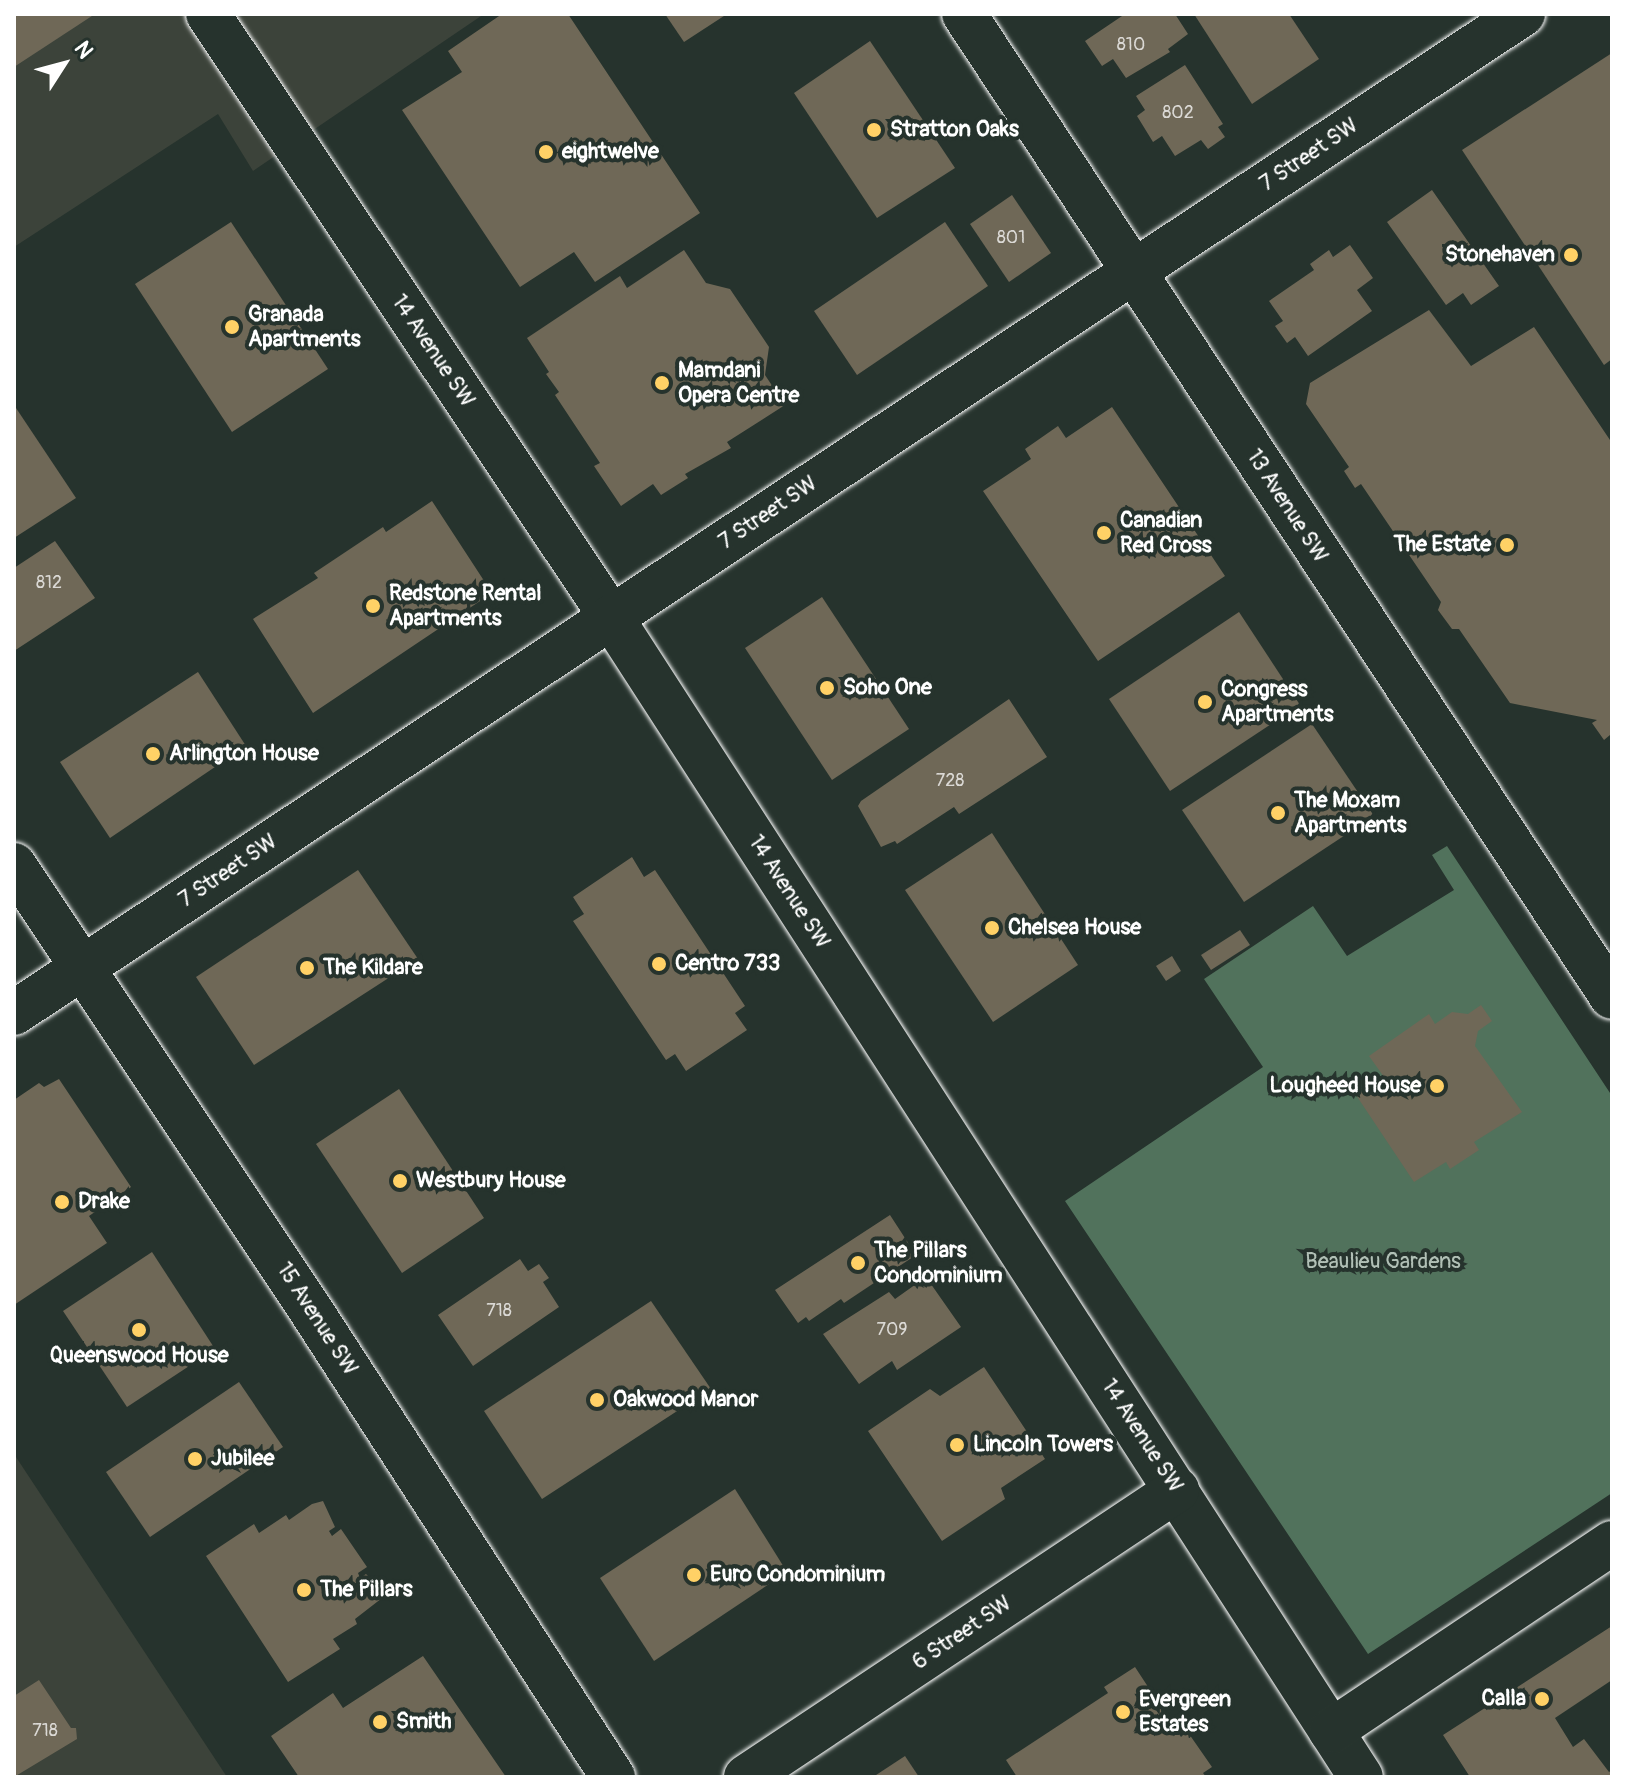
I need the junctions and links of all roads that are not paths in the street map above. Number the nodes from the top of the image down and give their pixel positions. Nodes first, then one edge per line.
1 (208, 14) edge
2 (964, 14) edge
3 (1523, 14) edge
4 (1134, 272) junction
5 (611, 617) junction
6 (14, 865) edge
7 (83, 967) junction
8 (1612, 997) edge
9 (14, 1013) edge
10 (1177, 1490) junction
11 (1612, 1543) edge
12 (1331, 1731) junction
13 (613, 1777) edge
14 (746, 1777) edge
15 (1361, 1777) edge

1 - 5 street, 14 Avenue SW
2 - 4 street, 13 Avenue SW
3 - 4 street, 7 Street SW
4 - 5 street, 7 Street SW
4 - 8 street, 13 Avenue SW
5 - 7 street, 7 Street SW
5 - 10 street, 14 Avenue SW
6 - 7 street, 15 Avenue SW
7 - 9 street, 7 Street SW
7 - 13 street, 15 Avenue SW
10 - 12 street, 14 Avenue SW
10 - 14 street, 6 Street SW
11 - 12 street
12 - 15 street, 14 Avenue SW

